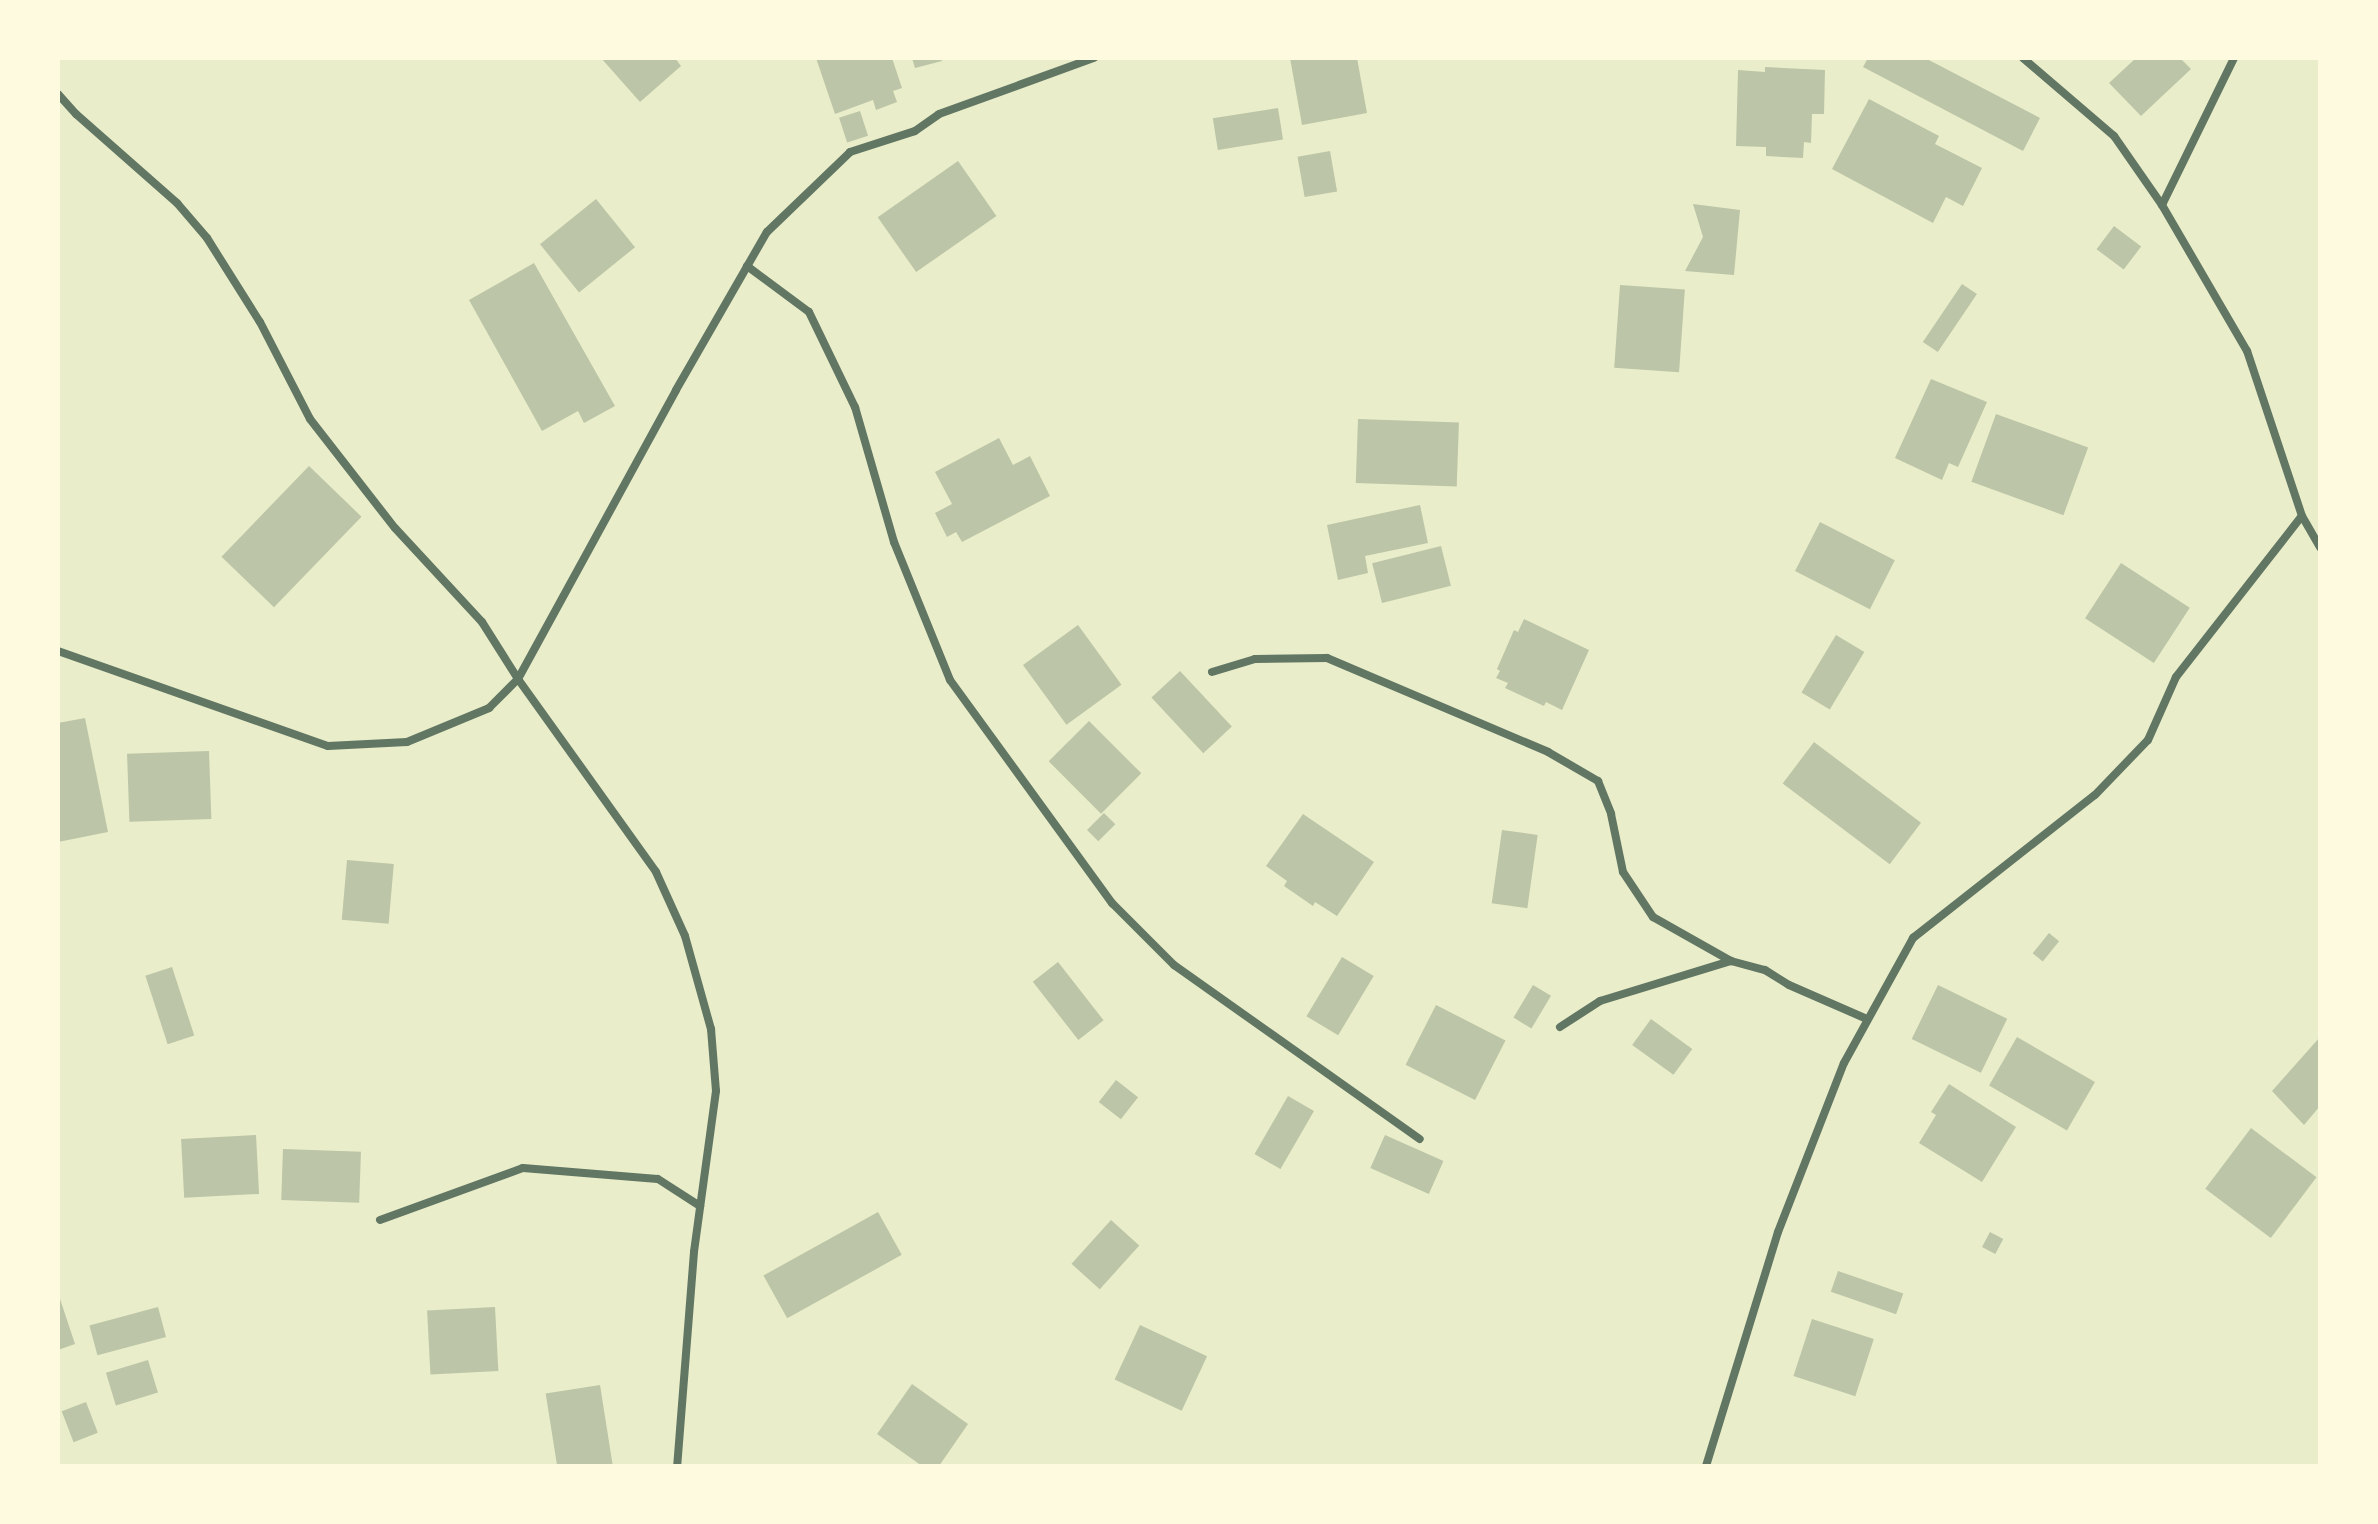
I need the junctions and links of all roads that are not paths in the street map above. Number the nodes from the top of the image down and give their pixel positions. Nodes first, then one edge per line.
1 (1094, 58) edge
2 (2023, 58) edge
3 (2234, 58) edge
4 (58, 94) edge
5 (2162, 205) junction
6 (747, 266) junction
7 (2302, 516) junction
8 (2320, 547) edge
9 (58, 651) edge
10 (1212, 672) dead end
11 (518, 679) junction
12 (1731, 961) junction
13 (1867, 1019) junction
14 (1560, 1027) dead end
15 (1420, 1139) dead end
16 (700, 1206) junction
17 (380, 1220) dead end
18 (677, 1466) edge
19 (1706, 1466) edge

1 - 6 street
2 - 5 street
3 - 5 street
4 - 11 street
5 - 7 street
6 - 11 street
6 - 15 street
7 - 8 street
7 - 13 street
9 - 11 street
10 - 12 street
11 - 16 street
12 - 13 street
12 - 14 street
13 - 19 street
16 - 17 street
16 - 18 street

